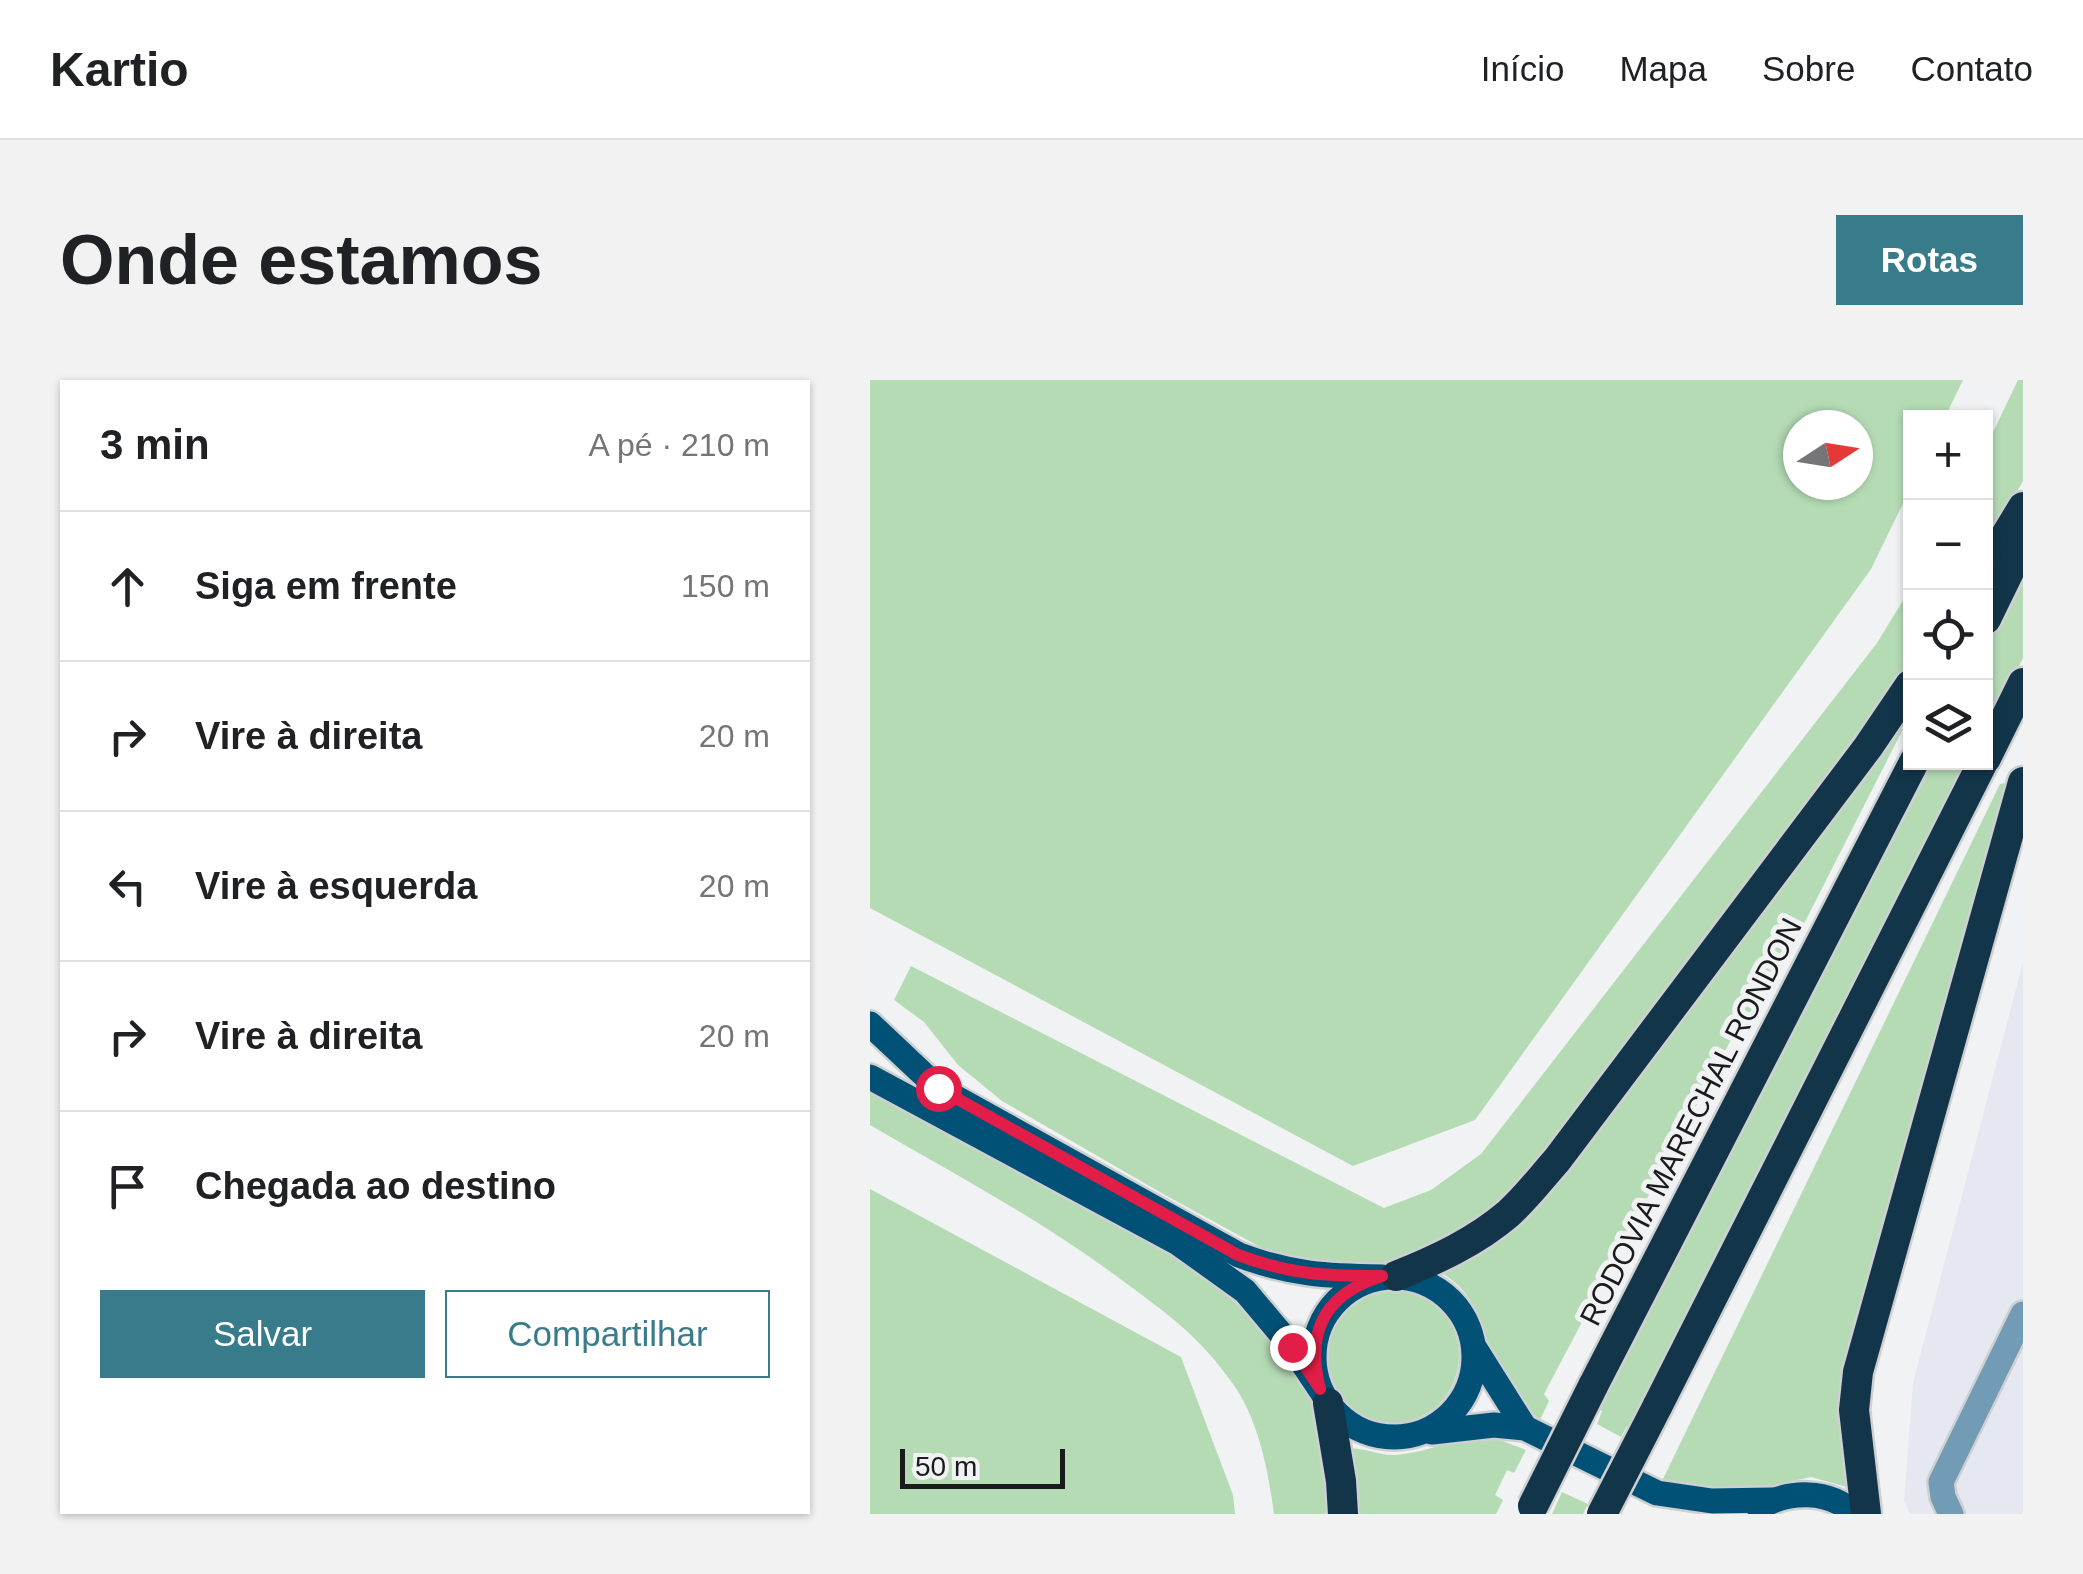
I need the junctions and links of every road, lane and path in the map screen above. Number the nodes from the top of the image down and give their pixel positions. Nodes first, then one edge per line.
1 (2023, 507) edge
2 (2023, 544) edge
3 (1993, 556) edge
4 (1993, 605) edge
5 (2023, 684) edge
6 (1903, 695) edge
7 (1993, 742) edge
8 (1910, 770) edge
9 (1979, 770) edge
10 (2023, 782) edge
11 (870, 1024) edge
12 (870, 1076) edge
13 (1389, 1276) junction
14 (2023, 1314) edge
15 (1474, 1346) junction
16 (1324, 1396) junction
17 (1525, 1428) junction
18 (1402, 1437) junction
19 (1657, 1493) junction
20 (1761, 1507) edge
21 (1531, 1510) edge
22 (1343, 1514) edge
23 (1602, 1514) edge
24 (1677, 1514) edge
25 (1855, 1514) edge
26 (1866, 1514) edge
27 (1950, 1514) edge

1 - 3 highway
2 - 4 highway
5 - 7 highway
6 - 13 highway
8 - 21 highway, RODOVIA MARECHAL RONDON, bridge
9 - 23 highway, bridge
10 - 26 highway
11 - 13 main road
12 - 16 main road
13 - 15 main road
13 - 16 main road
14 - 27 lane
15 - 17 main road
15 - 18 main road
16 - 18 main road
16 - 22 highway
17 - 18 main road
17 - 19 main road
19 - 20 main road
19 - 24 main road
20 - 25 main road

